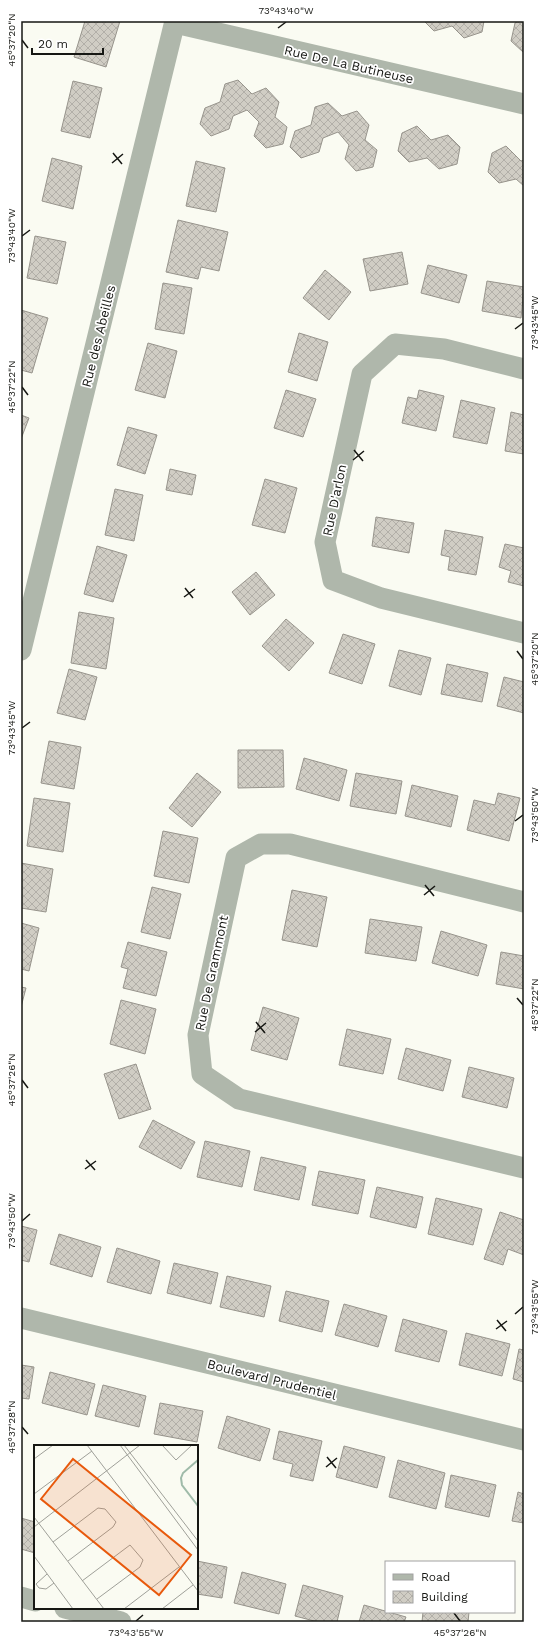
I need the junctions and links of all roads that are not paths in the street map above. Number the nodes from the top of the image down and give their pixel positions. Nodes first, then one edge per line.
1 (175, 22) edge
2 (524, 104) edge
3 (524, 369) edge
4 (524, 633) edge
5 (21, 650) edge
6 (524, 902) edge
7 (524, 1168) edge
8 (21, 1318) edge
9 (524, 1440) edge
10 (21, 1597) edge
11 (34, 1601) edge
12 (69, 1609) edge
13 (121, 1622) edge

1 - 2 street, Rue De La Butineuse
1 - 5 street, Rue des Abeilles
3 - 4 street, Rue D'arlon
6 - 7 street, Rue De Grammont
8 - 9 street, Boulevard Prudentiel
10 - 11 street
12 - 13 street

